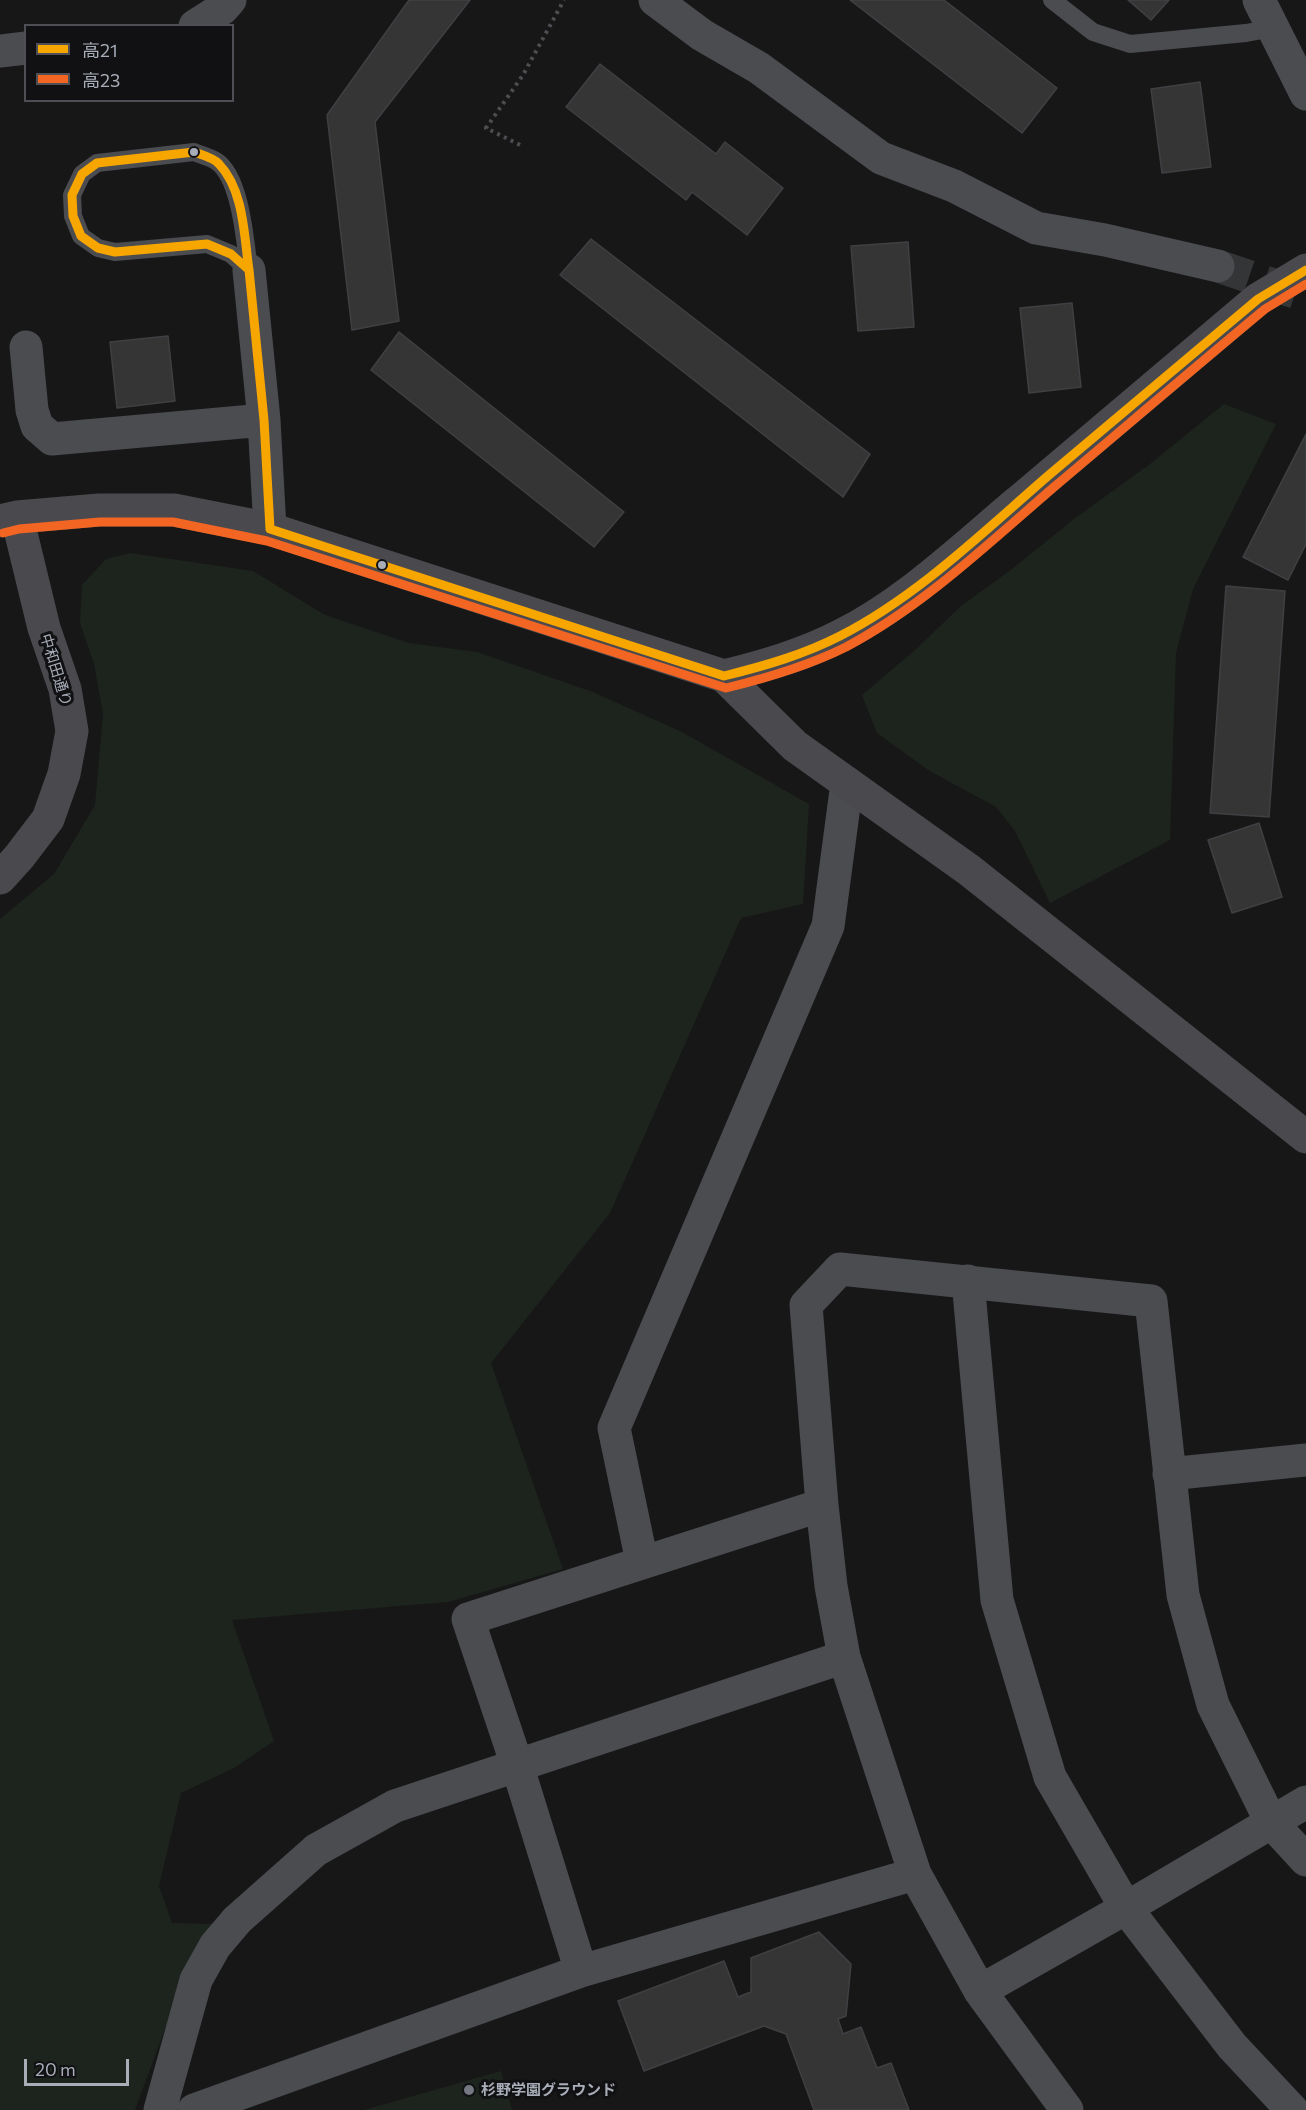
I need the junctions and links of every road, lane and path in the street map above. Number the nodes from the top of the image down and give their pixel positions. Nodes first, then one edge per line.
1 (230, 0) edge
2 (564, 0) edge
3 (655, 0) edge
4 (1052, 0) edge
5 (1266, 14) edge
6 (198, 24) edge
7 (24, 48) edge
8 (0, 51) edge
9 (1306, 94) edge
10 (520, 145) dead end
11 (1218, 266) tunnel mouth
12 (249, 270) junction
13 (1306, 270) edge
14 (26, 347) dead end
15 (264, 420) junction
16 (8, 519) edge
17 (270, 529) junction
18 (724, 676) junction
19 (846, 783) junction
20 (0, 878) edge
21 (1306, 1137) edge
22 (968, 1281) junction
23 (1306, 1460) edge
24 (1169, 1473) junction
25 (822, 1505) junction
26 (642, 1562) junction
27 (844, 1657) junction
28 (517, 1765) junction
29 (1306, 1802) edge
30 (1271, 1821) junction
31 (1306, 1860) edge
32 (915, 1874) junction
33 (1126, 1908) junction
34 (581, 1971) junction
35 (980, 1991) junction
36 (160, 2110) edge
37 (194, 2110) edge
38 (1067, 2110) edge
39 (1292, 2110) edge

1 - 6 street
2 - 10 path
3 - 11 street
4 - 5 lane
5 - 9 street
7 - 8 street
12 - 12 lane
12 - 15 street
13 - 18 street
14 - 15 street
15 - 17 street
16 - 17 street
16 - 20 street, 中和田通り
17 - 18 street
18 - 19 street
19 - 21 street
19 - 26 street
22 - 24 street
22 - 25 street
22 - 33 street
23 - 24 street
24 - 30 street
25 - 26 street
25 - 27 street
26 - 28 street
27 - 28 street
27 - 32 street
28 - 34 street
28 - 36 street
29 - 30 street
30 - 31 street
30 - 33 street
32 - 34 street
32 - 35 street
33 - 35 street
33 - 39 street
34 - 37 street
35 - 38 street

